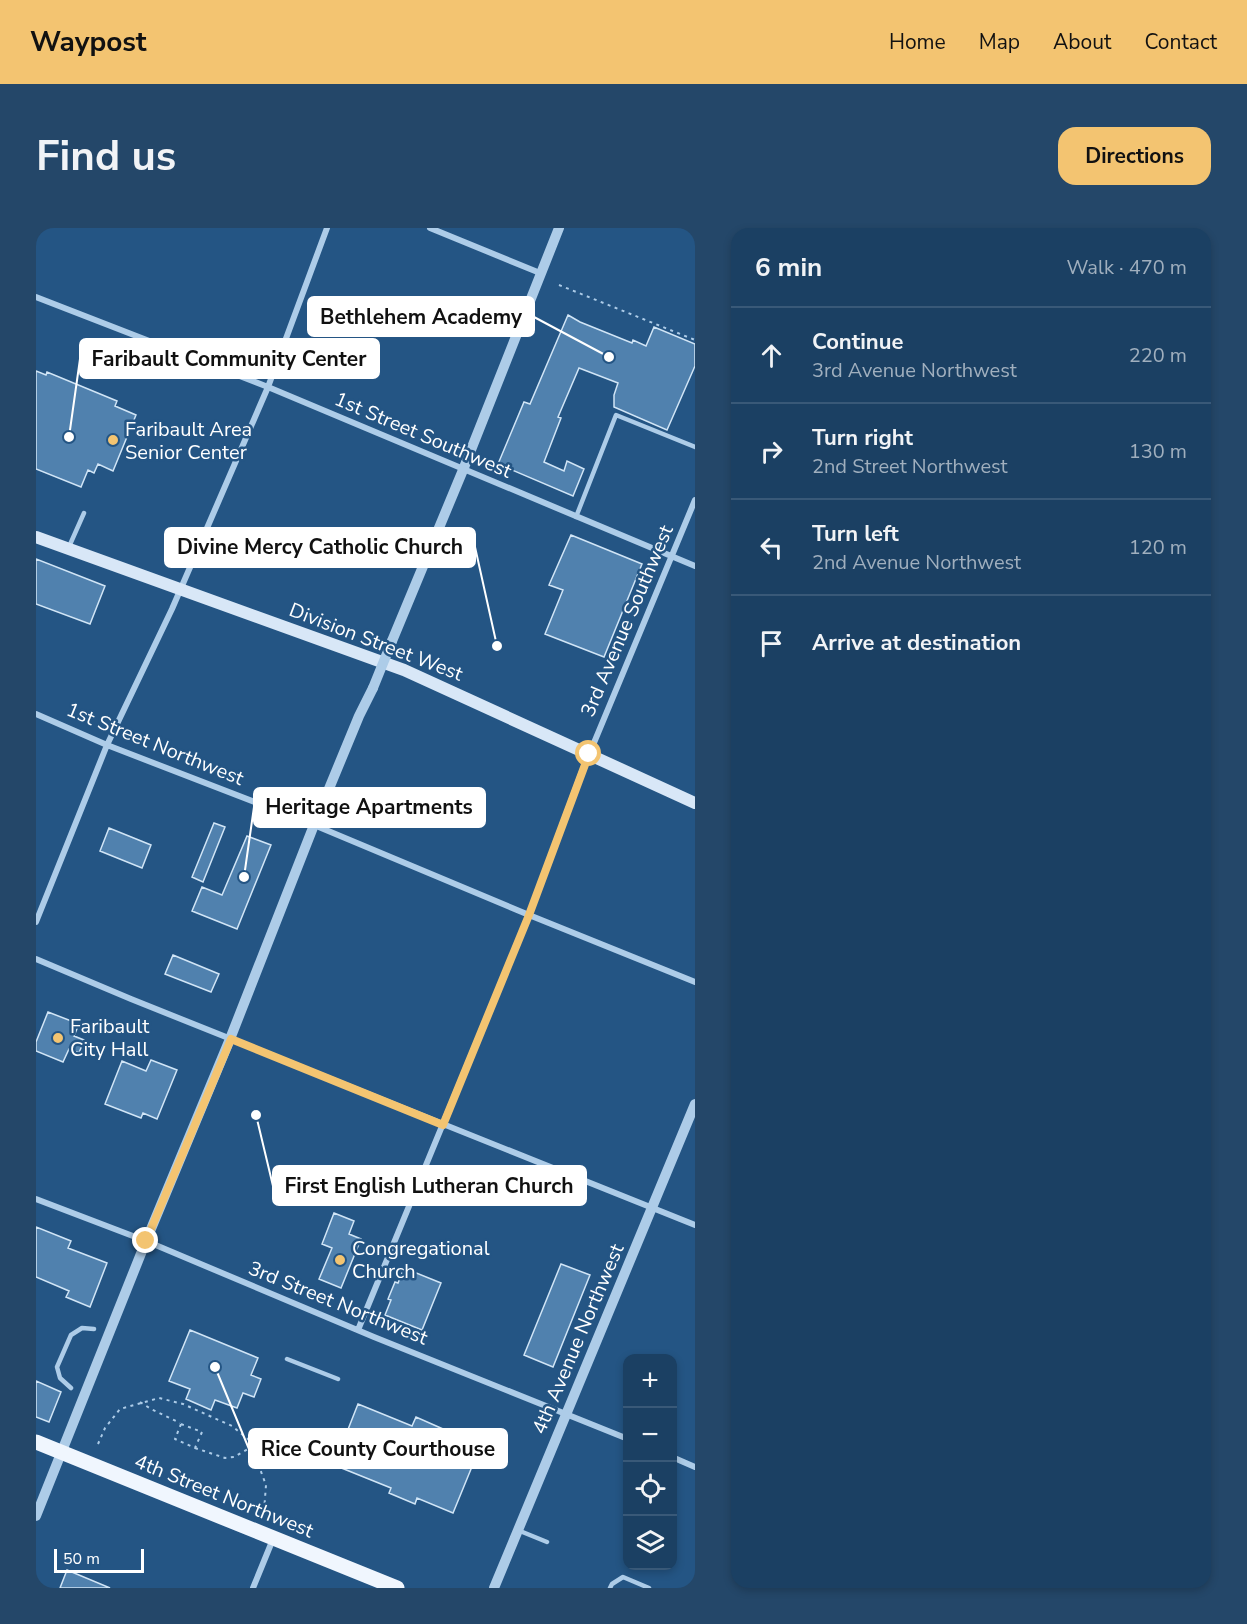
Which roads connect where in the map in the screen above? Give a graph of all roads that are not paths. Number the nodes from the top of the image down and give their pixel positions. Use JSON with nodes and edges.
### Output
{"nodes":[{"id":1,"x":327,"y":228,"type":"edge"},
{"id":2,"x":430,"y":228,"type":"edge"},
{"id":3,"x":559,"y":228,"type":"edge"},
{"id":4,"x":540,"y":273,"type":"junction"},
{"id":5,"x":36,"y":297,"type":"edge"},
{"id":6,"x":268,"y":387,"type":"junction"},
{"id":7,"x":695,"y":447,"type":"edge"},
{"id":8,"x":463,"y":470,"type":"junction"},
{"id":9,"x":695,"y":500,"type":"edge"},
{"id":10,"x":84,"y":513,"type":"dead end"},
{"id":11,"x":576,"y":517,"type":"junction"},
{"id":12,"x":36,"y":537,"type":"edge"},
{"id":13,"x":69,"y":549,"type":"junction"},
{"id":14,"x":671,"y":556,"type":"junction"},
{"id":15,"x":695,"y":566,"type":"edge"},
{"id":16,"x":180,"y":589,"type":"junction"},
{"id":17,"x":36,"y":714,"type":"edge"},
{"id":18,"x":107,"y":745,"type":"junction"},
{"id":19,"x":589,"y":754,"type":"junction"},
{"id":20,"x":695,"y":803,"type":"edge"},
{"id":21,"x":314,"y":825,"type":"junction"},
{"id":22,"x":529,"y":915,"type":"junction"},
{"id":23,"x":36,"y":922,"type":"edge"},
{"id":24,"x":36,"y":959,"type":"edge"},
{"id":25,"x":695,"y":982,"type":"edge"},
{"id":26,"x":231,"y":1039,"type":"junction"},
{"id":27,"x":695,"y":1104,"type":"edge"},
{"id":28,"x":443,"y":1125,"type":"junction"},
{"id":29,"x":36,"y":1198,"type":"edge"},
{"id":30,"x":652,"y":1207,"type":"junction"},
{"id":31,"x":695,"y":1224,"type":"edge"},
{"id":32,"x":146,"y":1241,"type":"junction"},
{"id":33,"x":94,"y":1329,"type":"dead end"},
{"id":34,"x":358,"y":1330,"type":"junction"},
{"id":35,"x":287,"y":1359,"type":"dead end"},
{"id":36,"x":338,"y":1379,"type":"dead end"},
{"id":37,"x":71,"y":1388,"type":"dead end"},
{"id":38,"x":566,"y":1414,"type":"junction"},
{"id":39,"x":623,"y":1437,"type":"edge"},
{"id":40,"x":36,"y":1442,"type":"edge"},
{"id":41,"x":62,"y":1452,"type":"junction"},
{"id":42,"x":677,"y":1459,"type":"edge"},
{"id":43,"x":695,"y":1467,"type":"edge"},
{"id":44,"x":36,"y":1516,"type":"edge"},
{"id":45,"x":518,"y":1530,"type":"junction"},
{"id":46,"x":274,"y":1539,"type":"junction"},
{"id":47,"x":548,"y":1542,"type":"dead end"},
{"id":48,"x":253,"y":1588,"type":"edge"},
{"id":49,"x":397,"y":1588,"type":"edge"},
{"id":50,"x":494,"y":1588,"type":"edge"},
{"id":51,"x":610,"y":1588,"type":"edge"},
{"id":52,"x":649,"y":1588,"type":"edge"}],
"edges":[{"from":1,"to":6,"type":"street"},
{"from":2,"to":4,"type":"street"},
{"from":3,"to":4,"type":"street"},
{"from":4,"to":8,"type":"street"},
{"from":5,"to":6,"type":"street","name":"1st Street Southwest"},
{"from":6,"to":8,"type":"street","name":"1st Street Southwest"},
{"from":6,"to":16,"type":"street"},
{"from":7,"to":11,"type":"lane"},
{"from":8,"to":11,"type":"street","name":"1st Street Southwest"},
{"from":8,"to":21,"type":"street","bridge":true},
{"from":9,"to":14,"type":"street","name":"3rd Avenue Southwest"},
{"from":10,"to":13,"type":"lane"},
{"from":11,"to":14,"type":"street","name":"1st Street Southwest"},
{"from":12,"to":13,"type":"main road","name":"Division Street West"},
{"from":13,"to":16,"type":"main road","name":"Division Street West"},
{"from":14,"to":15,"type":"street","name":"1st Street Southwest"},
{"from":14,"to":19,"type":"street","name":"3rd Avenue Southwest"},
{"from":16,"to":18,"type":"street"},
{"from":16,"to":19,"type":"main road","name":"Division Street West"},
{"from":17,"to":18,"type":"street","name":"1st Street Northwest"},
{"from":18,"to":21,"type":"street","name":"1st Street Northwest"},
{"from":18,"to":23,"type":"street"},
{"from":19,"to":20,"type":"main road","name":"Division Street West"},
{"from":19,"to":22,"type":"street","name":"3rd Avenue Southwest"},
{"from":21,"to":22,"type":"street","name":"1st Street Northwest"},
{"from":21,"to":26,"type":"street"},
{"from":22,"to":25,"type":"street","name":"1st Street Northwest"},
{"from":22,"to":28,"type":"street","name":"3rd Avenue Southwest"},
{"from":24,"to":26,"type":"street"},
{"from":26,"to":28,"type":"street"},
{"from":26,"to":32,"type":"street"},
{"from":27,"to":30,"type":"street","name":"4th Avenue Northwest"},
{"from":28,"to":30,"type":"street"},
{"from":28,"to":34,"type":"street","name":"3rd Avenue Southwest"},
{"from":29,"to":32,"type":"street","name":"3rd Street Northwest"},
{"from":30,"to":31,"type":"street"},
{"from":30,"to":38,"type":"street","name":"4th Avenue Northwest"},
{"from":32,"to":34,"type":"street","name":"3rd Street Northwest"},
{"from":32,"to":41,"type":"street"},
{"from":33,"to":37,"type":"lane"},
{"from":34,"to":38,"type":"street","name":"3rd Street Northwest"},
{"from":35,"to":36,"type":"lane"},
{"from":38,"to":39,"type":"street","name":"3rd Street Northwest"},
{"from":38,"to":45,"type":"street","name":"4th Avenue Northwest"},
{"from":40,"to":41,"type":"main road","name":"4th Street Northwest"},
{"from":41,"to":44,"type":"street"},
{"from":41,"to":46,"type":"main road","name":"4th Street Northwest"},
{"from":42,"to":43,"type":"street"},
{"from":45,"to":47,"type":"lane"},
{"from":45,"to":50,"type":"street","name":"4th Avenue Northwest"},
{"from":46,"to":48,"type":"street"},
{"from":46,"to":49,"type":"main road","name":"4th Street Northwest"},
{"from":51,"to":52,"type":"lane"}]}
